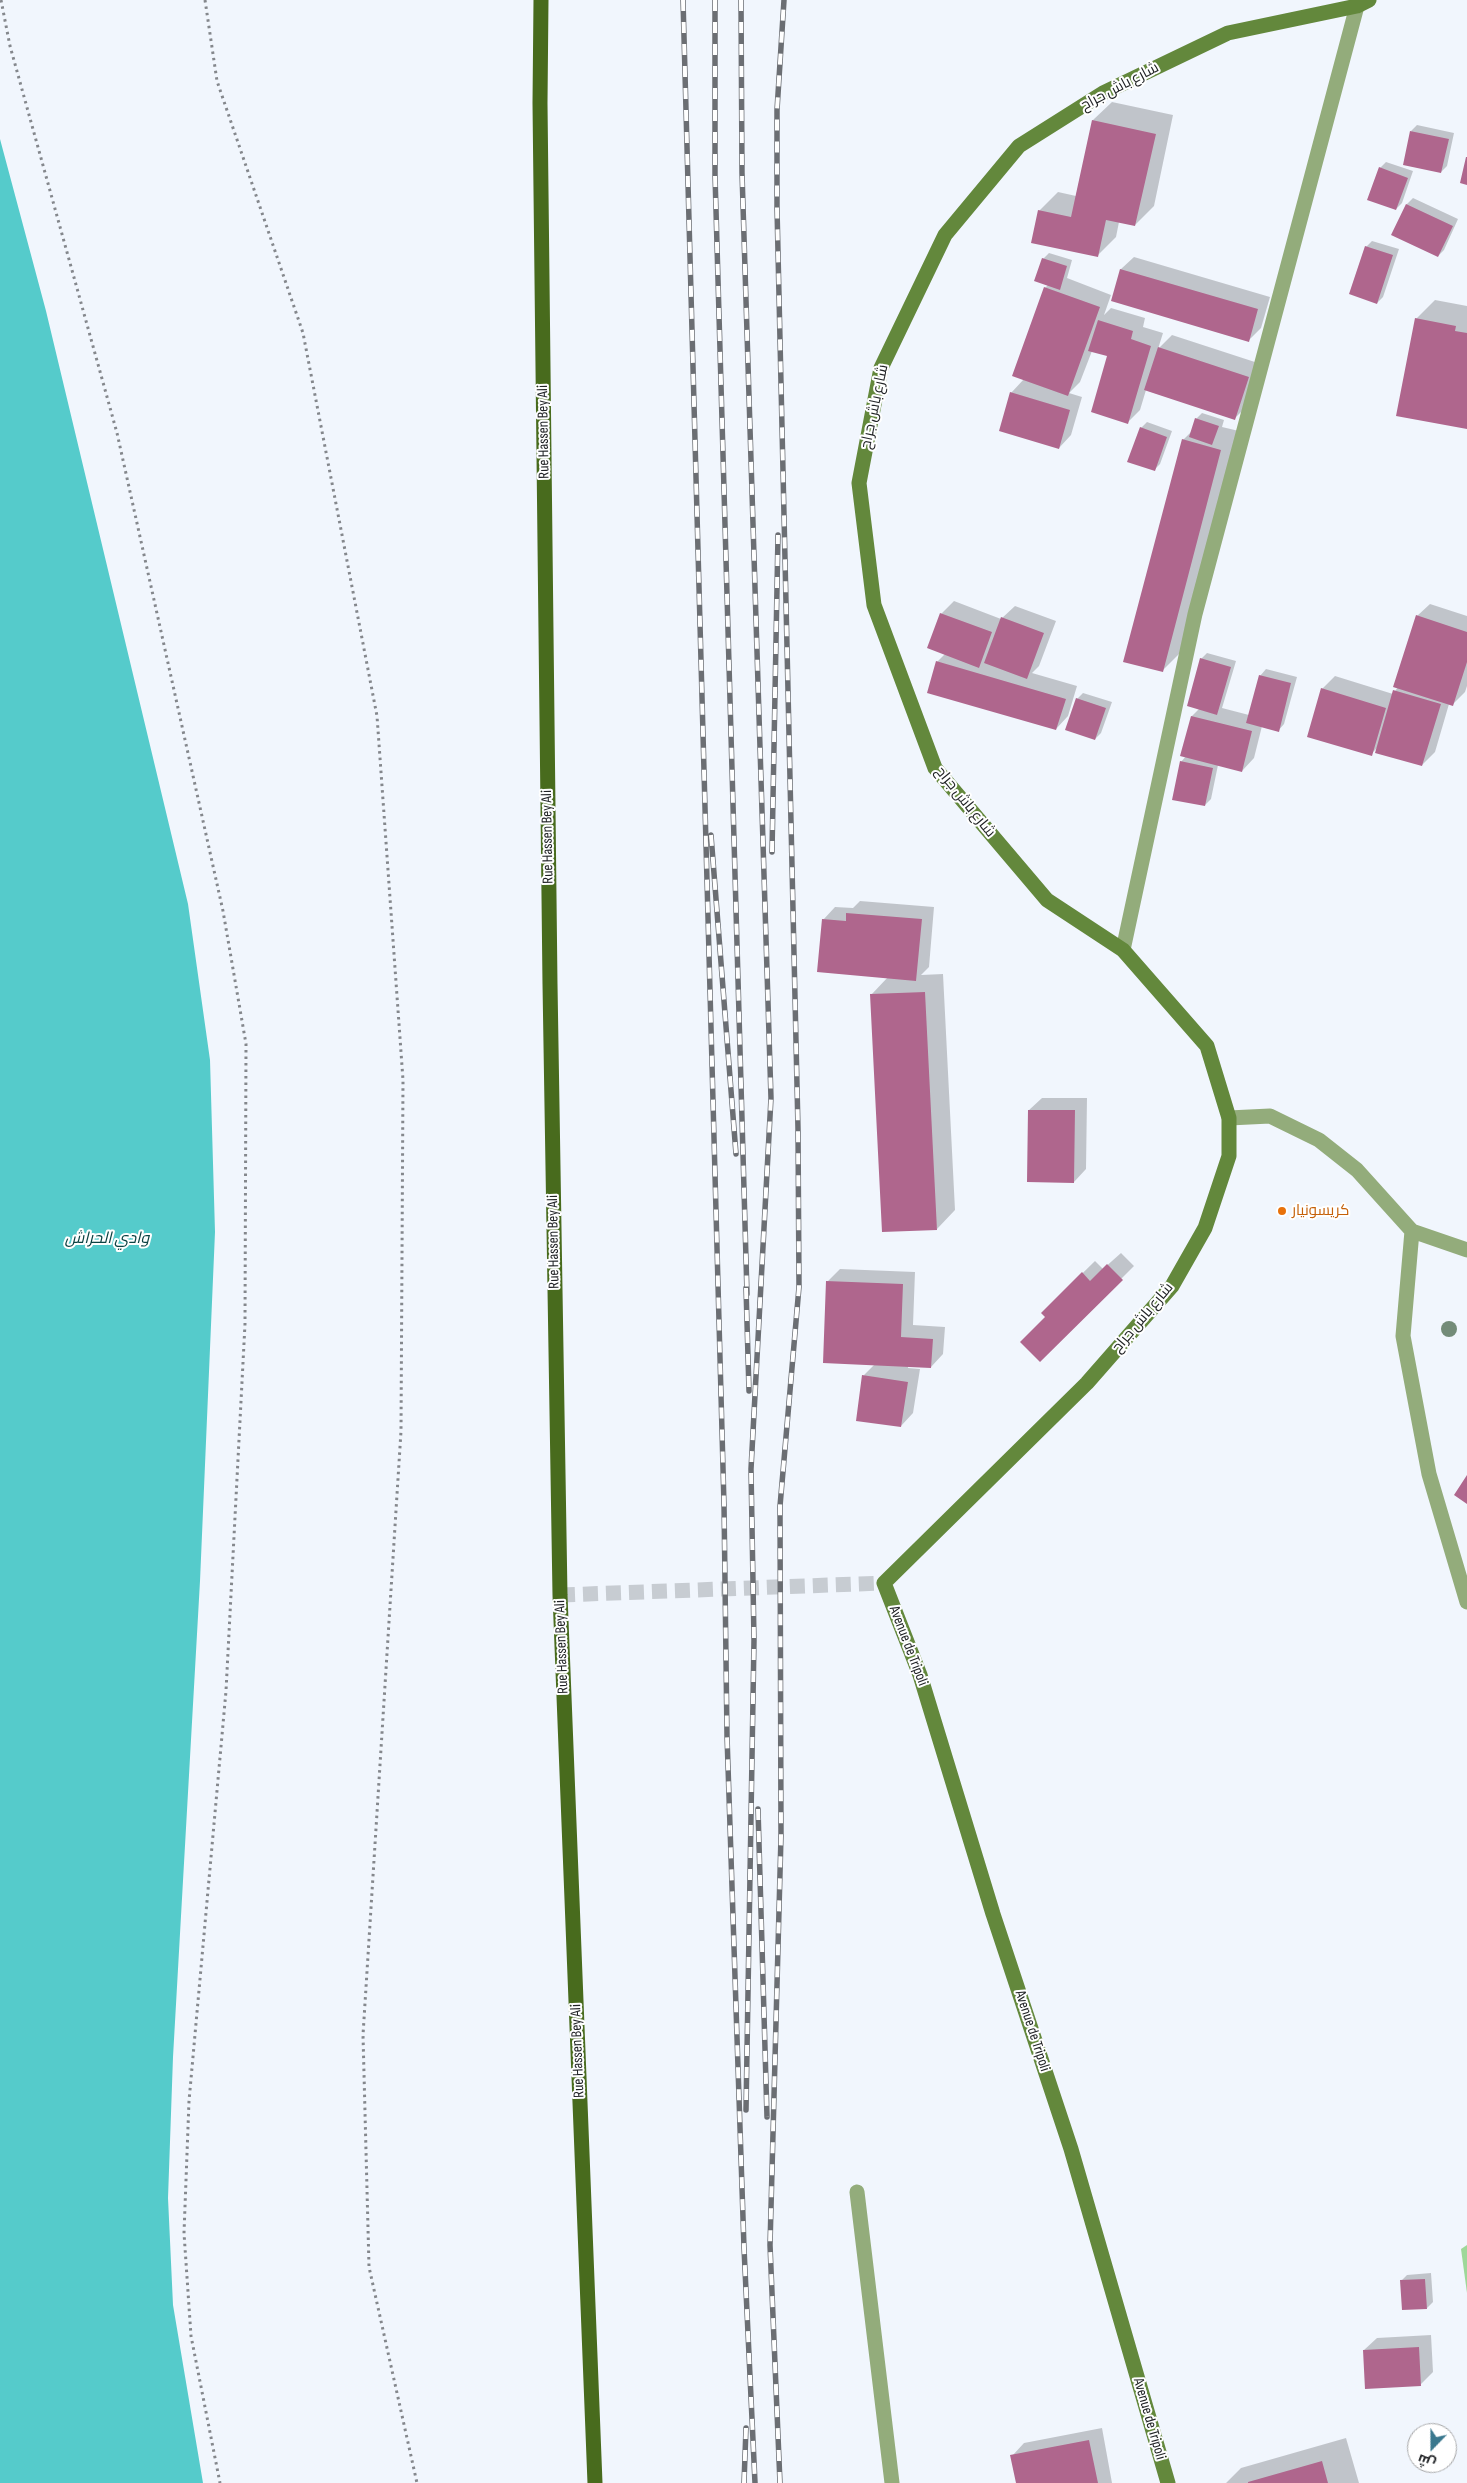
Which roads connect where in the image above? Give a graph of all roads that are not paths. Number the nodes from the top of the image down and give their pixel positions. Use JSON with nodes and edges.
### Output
{"nodes":[{"id":1,"x":542,"y":0,"type":"edge"},
{"id":2,"x":1363,"y":3,"type":"edge"},
{"id":3,"x":1123,"y":950,"type":"junction"},
{"id":4,"x":1229,"y":1118,"type":"junction"},
{"id":5,"x":1412,"y":1231,"type":"junction"},
{"id":6,"x":1467,"y":1250,"type":"edge"},
{"id":7,"x":884,"y":1583,"type":"joint"},
{"id":8,"x":1467,"y":1602,"type":"edge"},
{"id":9,"x":857,"y":2192,"type":"dead end"},
{"id":10,"x":595,"y":2483,"type":"edge"},
{"id":11,"x":892,"y":2483,"type":"edge"},
{"id":12,"x":1168,"y":2483,"type":"edge"}],
"edges":[{"from":1,"to":10,"type":"main road","name":"Rue Hassen Bey Ali"},
{"from":2,"to":3,"type":"street"},
{"from":2,"to":3,"type":"main road","name":"شارع باش جراح"},
{"from":3,"to":4,"type":"main road","name":"شارع باش جراح"},
{"from":4,"to":5,"type":"street"},
{"from":4,"to":7,"type":"main road","name":"شارع باش جراح"},
{"from":5,"to":6,"type":"street"},
{"from":5,"to":8,"type":"street"},
{"from":7,"to":12,"type":"main road","name":"Avenue de Tripoli"},
{"from":9,"to":11,"type":"street"}]}
